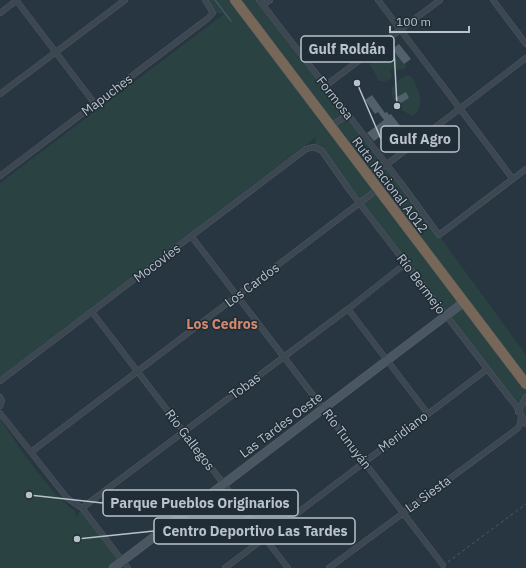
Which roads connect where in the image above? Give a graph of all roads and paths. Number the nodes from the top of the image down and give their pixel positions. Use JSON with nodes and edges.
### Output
{"nodes":[{"id":1,"x":17,"y":0,"type":"edge"},
{"id":2,"x":124,"y":0,"type":"edge"},
{"id":3,"x":205,"y":0,"type":"edge"},
{"id":4,"x":235,"y":0,"type":"edge"},
{"id":5,"x":270,"y":0,"type":"edge"},
{"id":6,"x":378,"y":0,"type":"edge"},
{"id":7,"x":440,"y":0,"type":"edge"},
{"id":8,"x":493,"y":0,"type":"edge"},
{"id":9,"x":261,"y":3,"type":"edge"},
{"id":10,"x":0,"y":13,"type":"edge"},
{"id":11,"x":401,"y":29,"type":"junction"},
{"id":12,"x":526,"y":44,"type":"edge"},
{"id":13,"x":56,"y":52,"type":"junction"},
{"id":14,"x":526,"y":58,"type":"edge"},
{"id":15,"x":325,"y":86,"type":"junction"},
{"id":16,"x":0,"y":94,"type":"edge"},
{"id":17,"x":95,"y":104,"type":"junction"},
{"id":18,"x":459,"y":109,"type":"junction"},
{"id":19,"x":348,"y":115,"type":"junction"},
{"id":20,"x":330,"y":126,"type":"junction"},
{"id":21,"x":314,"y":147,"type":"joint"},
{"id":22,"x":386,"y":165,"type":"junction"},
{"id":23,"x":526,"y":169,"type":"edge"},
{"id":24,"x":0,"y":176,"type":"edge"},
{"id":25,"x":368,"y":176,"type":"junction"},
{"id":26,"x":513,"y":179,"type":"junction"},
{"id":27,"x":378,"y":189,"type":"junction"},
{"id":28,"x":359,"y":203,"type":"junction"},
{"id":29,"x":192,"y":237,"type":"junction"},
{"id":30,"x":406,"y":263,"type":"junction"},
{"id":31,"x":238,"y":295,"type":"junction"},
{"id":32,"x":464,"y":302,"type":"junction"},
{"id":33,"x":348,"y":309,"type":"junction"},
{"id":34,"x":92,"y":312,"type":"junction"},
{"id":35,"x":446,"y":316,"type":"junction"},
{"id":36,"x":284,"y":356,"type":"junction"},
{"id":37,"x":387,"y":360,"type":"junction"},
{"id":38,"x":486,"y":370,"type":"junction"},
{"id":39,"x":138,"y":371,"type":"junction"},
{"id":40,"x":0,"y":381,"type":"edge"},
{"id":41,"x":526,"y":384,"type":"edge"},
{"id":42,"x":0,"y":397,"type":"edge"},
{"id":43,"x":526,"y":398,"type":"edge"},
{"id":44,"x":0,"y":406,"type":"edge"},
{"id":45,"x":324,"y":408,"type":"junction"},
{"id":46,"x":0,"y":413,"type":"edge"},
{"id":47,"x":428,"y":414,"type":"junction"},
{"id":48,"x":519,"y":414,"type":"junction"},
{"id":49,"x":526,"y":424,"type":"edge"},
{"id":50,"x":184,"y":431,"type":"junction"},
{"id":51,"x":31,"y":452,"type":"junction"},
{"id":52,"x":365,"y":462,"type":"junction"},
{"id":53,"x":223,"y":483,"type":"junction"},
{"id":54,"x":526,"y":504,"type":"edge"},
{"id":55,"x":82,"y":508,"type":"junction"},
{"id":56,"x":403,"y":512,"type":"junction"},
{"id":57,"x":265,"y":538,"type":"junction"},
{"id":58,"x":122,"y":560,"type":"junction"},
{"id":59,"x":443,"y":565,"type":"joint"},
{"id":60,"x":113,"y":568,"type":"edge"},
{"id":61,"x":128,"y":568,"type":"edge"},
{"id":62,"x":225,"y":568,"type":"edge"},
{"id":63,"x":288,"y":568,"type":"edge"},
{"id":64,"x":329,"y":568,"type":"edge"}],
"edges":[{"from":1,"to":10,"type":"street"},
{"from":1,"to":13,"type":"street"},
{"from":2,"to":13,"type":"street"},
{"from":3,"to":17,"type":"street","name":"Mapuches"},
{"from":4,"to":20,"type":"highway","name":"Ruta Nacional A012"},
{"from":5,"to":9,"type":"street"},
{"from":6,"to":11,"type":"street"},
{"from":7,"to":11,"type":"street"},
{"from":8,"to":12,"type":"street"},
{"from":9,"to":15,"type":"street","name":"Formosa"},
{"from":11,"to":15,"type":"street"},
{"from":11,"to":18,"type":"street"},
{"from":13,"to":16,"type":"street"},
{"from":13,"to":17,"type":"street"},
{"from":14,"to":18,"type":"street"},
{"from":15,"to":19,"type":"street","name":"Formosa"},
{"from":17,"to":24,"type":"street","name":"Mapuches"},
{"from":18,"to":22,"type":"street"},
{"from":18,"to":26,"type":"street"},
{"from":19,"to":20,"type":"street"},
{"from":19,"to":22,"type":"street","name":"Formosa"},
{"from":20,"to":25,"type":"highway","name":"Ruta Nacional A012"},
{"from":21,"to":28,"type":"street","name":"Río Bermejo"},
{"from":21,"to":29,"type":"street","name":"Mocovíes"},
{"from":22,"to":25,"type":"street"},
{"from":22,"to":26,"type":"street","name":"Formosa"},
{"from":23,"to":26,"type":"street"},
{"from":25,"to":27,"type":"highway","name":"Ruta Nacional A012"},
{"from":27,"to":28,"type":"street","name":"Los Cardos"},
{"from":27,"to":32,"type":"highway","name":"Ruta Nacional A012"},
{"from":28,"to":30,"type":"street","name":"Río Bermejo"},
{"from":28,"to":31,"type":"street","name":"Los Cardos"},
{"from":29,"to":31,"type":"street","name":"Río Tunuyán"},
{"from":29,"to":34,"type":"street","name":"Mocovíes"},
{"from":30,"to":33,"type":"street","name":"Tobas"},
{"from":30,"to":35,"type":"street","name":"Río Bermejo"},
{"from":31,"to":36,"type":"street","name":"Río Tunuyán"},
{"from":31,"to":39,"type":"street","name":"Los Cardos"},
{"from":32,"to":35,"type":"street","name":"Las Tardes Oeste"},
{"from":32,"to":41,"type":"highway","name":"Ruta Nacional A012"},
{"from":33,"to":36,"type":"street","name":"Tobas"},
{"from":33,"to":37,"type":"street"},
{"from":34,"to":39,"type":"street","name":"Rio Gallegos"},
{"from":34,"to":40,"type":"street","name":"Mocovíes"},
{"from":35,"to":37,"type":"street","name":"Las Tardes Oeste"},
{"from":35,"to":38,"type":"street","name":"Río Bermejo"},
{"from":36,"to":45,"type":"street","name":"Río Tunuyán"},
{"from":36,"to":50,"type":"street","name":"Tobas"},
{"from":37,"to":45,"type":"street","name":"Las Tardes Oeste"},
{"from":37,"to":47,"type":"street"},
{"from":38,"to":47,"type":"street","name":"Meridiano"},
{"from":38,"to":48,"type":"street","name":"Río Bermejo"},
{"from":39,"to":50,"type":"street","name":"Rio Gallegos"},
{"from":39,"to":51,"type":"street","name":"Los Cardos"},
{"from":42,"to":44,"type":"street"},
{"from":43,"to":48,"type":"street","name":"La Siesta"},
{"from":45,"to":52,"type":"street","name":"Río Tunuyán"},
{"from":45,"to":53,"type":"street","name":"Las Tardes Oeste"},
{"from":46,"to":51,"type":"street"},
{"from":47,"to":52,"type":"street","name":"Meridiano"},
{"from":48,"to":49,"type":"street","name":"Río Bermejo"},
{"from":48,"to":56,"type":"street","name":"La Siesta"},
{"from":50,"to":53,"type":"street","name":"Rio Gallegos"},
{"from":50,"to":55,"type":"street","name":"Tobas"},
{"from":51,"to":55,"type":"street"},
{"from":52,"to":56,"type":"street","name":"Río Tunuyán"},
{"from":52,"to":57,"type":"street","name":"Meridiano"},
{"from":53,"to":57,"type":"street","name":"Rio Gallegos"},
{"from":53,"to":58,"type":"street","name":"Las Tardes Oeste"},
{"from":54,"to":59,"type":"path"},
{"from":55,"to":58,"type":"street"},
{"from":56,"to":59,"type":"street","name":"Río Tunuyán"},
{"from":56,"to":64,"type":"street","name":"La Siesta"},
{"from":57,"to":62,"type":"street","name":"Meridiano"},
{"from":57,"to":63,"type":"street","name":"Rio Gallegos"},
{"from":58,"to":60,"type":"street","name":"Las Tardes Oeste"},
{"from":58,"to":61,"type":"street"}]}
